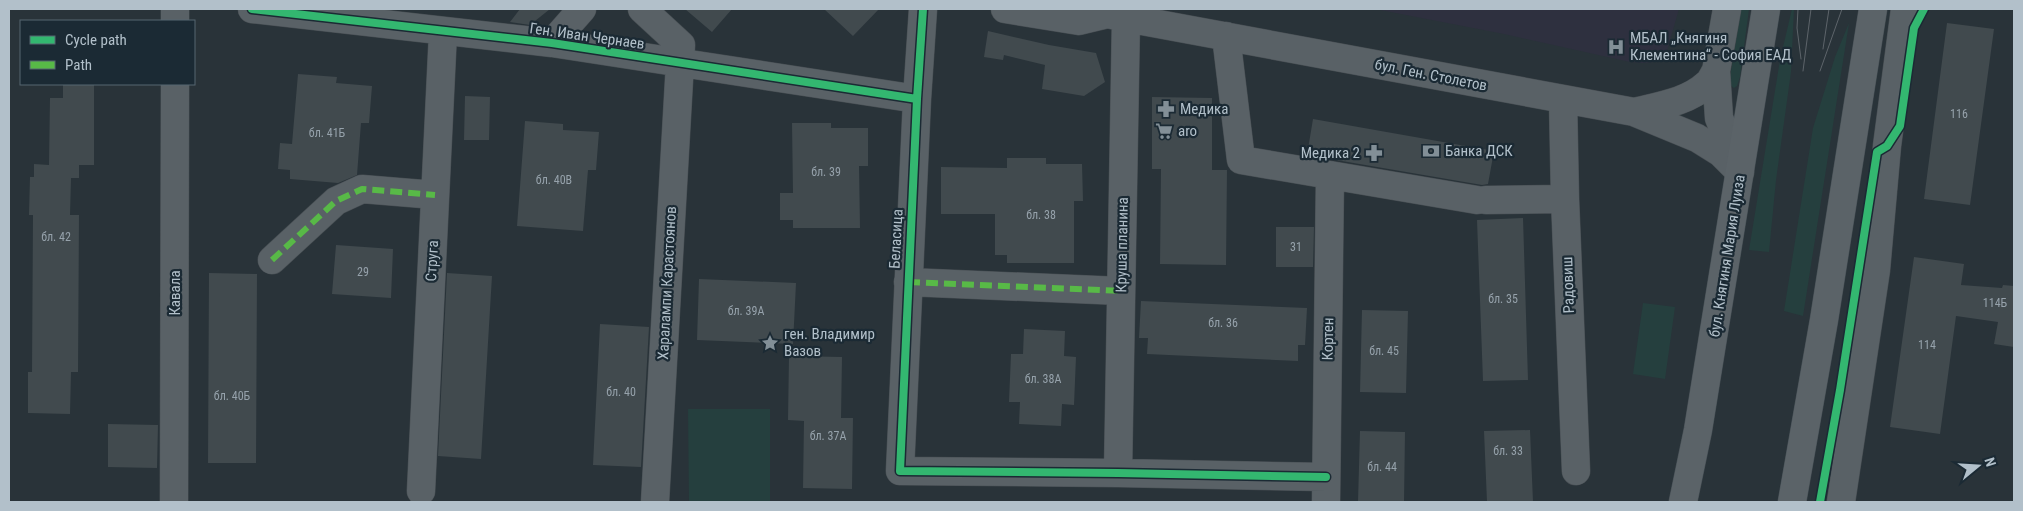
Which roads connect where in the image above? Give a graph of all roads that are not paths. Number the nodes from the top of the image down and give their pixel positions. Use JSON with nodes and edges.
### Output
{"nodes":[{"id":1,"x":252,"y":9,"type":"edge"},
{"id":2,"x":582,"y":9,"type":"edge"},
{"id":3,"x":642,"y":9,"type":"edge"},
{"id":4,"x":924,"y":9,"type":"edge"},
{"id":5,"x":1005,"y":9,"type":"edge"},
{"id":6,"x":1727,"y":9,"type":"edge"},
{"id":7,"x":1766,"y":9,"type":"edge"},
{"id":8,"x":1873,"y":9,"type":"edge"},
{"id":9,"x":1905,"y":9,"type":"edge"},
{"id":10,"x":295,"y":12,"type":"edge"},
{"id":11,"x":1111,"y":14,"type":"edge"},
{"id":12,"x":443,"y":32,"type":"junction"},
{"id":13,"x":1226,"y":36,"type":"junction"},
{"id":14,"x":552,"y":43,"type":"junction"},
{"id":15,"x":680,"y":64,"type":"junction"},
{"id":16,"x":1716,"y":71,"type":"junction"},
{"id":17,"x":175,"y":85,"type":"edge"},
{"id":18,"x":917,"y":99,"type":"junction"},
{"id":19,"x":1563,"y":99,"type":"junction"},
{"id":20,"x":1634,"y":112,"type":"junction"},
{"id":21,"x":1740,"y":172,"type":"junction"},
{"id":22,"x":1330,"y":175,"type":"junction"},
{"id":23,"x":435,"y":195,"type":"junction"},
{"id":24,"x":1565,"y":199,"type":"junction"},
{"id":25,"x":272,"y":260,"type":"dead end"},
{"id":26,"x":908,"y":282,"type":"junction"},
{"id":27,"x":1121,"y":291,"type":"junction"},
{"id":28,"x":1576,"y":471,"type":"dead end"},
{"id":29,"x":1118,"y":473,"type":"junction"},
{"id":30,"x":1326,"y":490,"type":"edge"},
{"id":31,"x":421,"y":491,"type":"dead end"},
{"id":32,"x":174,"y":502,"type":"edge"},
{"id":33,"x":655,"y":502,"type":"edge"},
{"id":34,"x":1683,"y":502,"type":"edge"},
{"id":35,"x":1792,"y":502,"type":"edge"},
{"id":36,"x":1840,"y":502,"type":"edge"}],
"edges":[{"from":1,"to":10,"type":"street","name":"Ген. Иван Чернаев"},
{"from":2,"to":14,"type":"street"},
{"from":3,"to":15,"type":"street","name":"Харалампи Карастоянов"},
{"from":4,"to":18,"type":"street","name":"Беласица"},
{"from":5,"to":11,"type":"street","name":"бул. Ген. Столетов"},
{"from":6,"to":16,"type":"street"},
{"from":7,"to":21,"type":"main road","name":"бул. Княгиня Мария Луиза"},
{"from":8,"to":35,"type":"main road"},
{"from":9,"to":36,"type":"street"},
{"from":10,"to":12,"type":"street","name":"Ген. Иван Чернаев"},
{"from":11,"to":13,"type":"street","name":"бул. Ген. Столетов"},
{"from":11,"to":27,"type":"street","name":"Круша планина"},
{"from":12,"to":14,"type":"street","name":"Ген. Иван Чернаев"},
{"from":12,"to":23,"type":"street","name":"Струга"},
{"from":13,"to":19,"type":"street","name":"бул. Ген. Столетов"},
{"from":13,"to":22,"type":"street"},
{"from":14,"to":15,"type":"street","name":"Ген. Иван Чернаев"},
{"from":15,"to":18,"type":"street","name":"Ген. Иван Чернаев"},
{"from":15,"to":33,"type":"street","name":"Харалампи Карастоянов"},
{"from":16,"to":20,"type":"street"},
{"from":16,"to":21,"type":"street"},
{"from":17,"to":32,"type":"street","name":"Кавала"},
{"from":18,"to":26,"type":"street","name":"Беласица"},
{"from":19,"to":20,"type":"street","name":"бул. Ген. Столетов"},
{"from":19,"to":24,"type":"street","name":"Радовиш"},
{"from":20,"to":21,"type":"street","name":"бул. Ген. Столетов"},
{"from":21,"to":34,"type":"main road","name":"бул. Княгиня Мария Луиза"},
{"from":22,"to":24,"type":"street"},
{"from":22,"to":30,"type":"street","name":"Кортен"},
{"from":23,"to":25,"type":"street"},
{"from":23,"to":31,"type":"street","name":"Струга"},
{"from":24,"to":28,"type":"street","name":"Радовиш"},
{"from":26,"to":27,"type":"street"},
{"from":26,"to":29,"type":"street","name":"Беласица"},
{"from":27,"to":29,"type":"street","name":"Круша планина"},
{"from":29,"to":30,"type":"street"}]}
